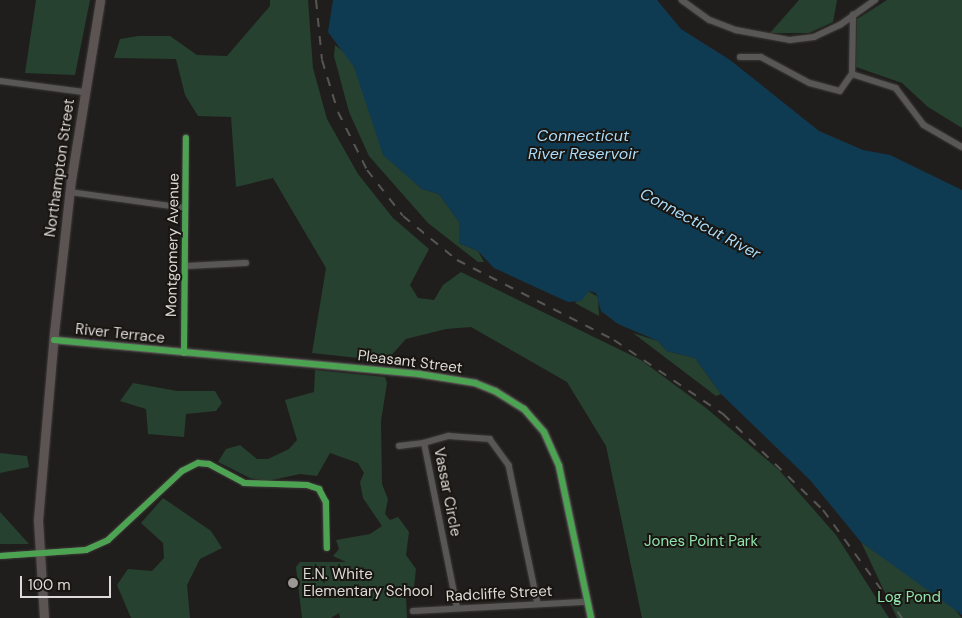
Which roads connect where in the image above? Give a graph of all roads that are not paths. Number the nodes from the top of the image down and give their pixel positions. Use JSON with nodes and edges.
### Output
{"nodes":[{"id":1,"x":100,"y":0,"type":"edge"},
{"id":2,"x":682,"y":0,"type":"edge"},
{"id":3,"x":875,"y":0,"type":"edge"},
{"id":4,"x":854,"y":15,"type":"junction"},
{"id":5,"x":740,"y":57,"type":"dead end"},
{"id":6,"x":852,"y":74,"type":"junction"},
{"id":7,"x":0,"y":81,"type":"edge"},
{"id":8,"x":84,"y":92,"type":"junction"},
{"id":9,"x":186,"y":138,"type":"dead end"},
{"id":10,"x":962,"y":147,"type":"edge"},
{"id":11,"x":70,"y":192,"type":"junction"},
{"id":12,"x":186,"y":208,"type":"junction"},
{"id":13,"x":246,"y":263,"type":"dead end"},
{"id":14,"x":185,"y":266,"type":"junction"},
{"id":15,"x":54,"y":340,"type":"junction"},
{"id":16,"x":184,"y":353,"type":"junction"},
{"id":17,"x":424,"y":442,"type":"junction"},
{"id":18,"x":399,"y":446,"type":"dead end"},
{"id":19,"x":327,"y":548,"type":"dead end"},
{"id":20,"x":40,"y":554,"type":"junction"},
{"id":21,"x":0,"y":556,"type":"edge"},
{"id":22,"x":587,"y":602,"type":"junction"},
{"id":23,"x":538,"y":604,"type":"junction"},
{"id":24,"x":457,"y":608,"type":"junction"},
{"id":25,"x":412,"y":611,"type":"dead end"},
{"id":26,"x":44,"y":618,"type":"edge"},
{"id":27,"x":591,"y":618,"type":"edge"}],
"edges":[{"from":1,"to":8,"type":"main road","name":"Northampton Street"},
{"from":2,"to":4,"type":"street"},
{"from":3,"to":4,"type":"street"},
{"from":4,"to":6,"type":"street"},
{"from":5,"to":6,"type":"street"},
{"from":6,"to":10,"type":"street"},
{"from":7,"to":8,"type":"street"},
{"from":8,"to":11,"type":"main road","name":"Northampton Street"},
{"from":9,"to":12,"type":"street","name":"Montgomery Avenue"},
{"from":11,"to":12,"type":"street"},
{"from":11,"to":15,"type":"main road","name":"Northampton Street"},
{"from":12,"to":14,"type":"street","name":"Montgomery Avenue"},
{"from":13,"to":14,"type":"street"},
{"from":14,"to":16,"type":"street","name":"Montgomery Avenue"},
{"from":15,"to":16,"type":"street","name":"River Terrace"},
{"from":15,"to":20,"type":"main road","name":"Northampton Street"},
{"from":16,"to":22,"type":"street","name":"Pleasant Street"},
{"from":17,"to":18,"type":"street"},
{"from":17,"to":23,"type":"street","name":"Vassar Circle"},
{"from":17,"to":24,"type":"street","name":"Vassar Circle"},
{"from":19,"to":20,"type":"street"},
{"from":20,"to":21,"type":"street"},
{"from":20,"to":26,"type":"main road","name":"Northampton Street"},
{"from":22,"to":23,"type":"street","name":"Radcliffe Street"},
{"from":22,"to":27,"type":"street","name":"Pleasant Street"},
{"from":23,"to":24,"type":"street","name":"Radcliffe Street"},
{"from":24,"to":25,"type":"street","name":"Radcliffe Street"}]}
